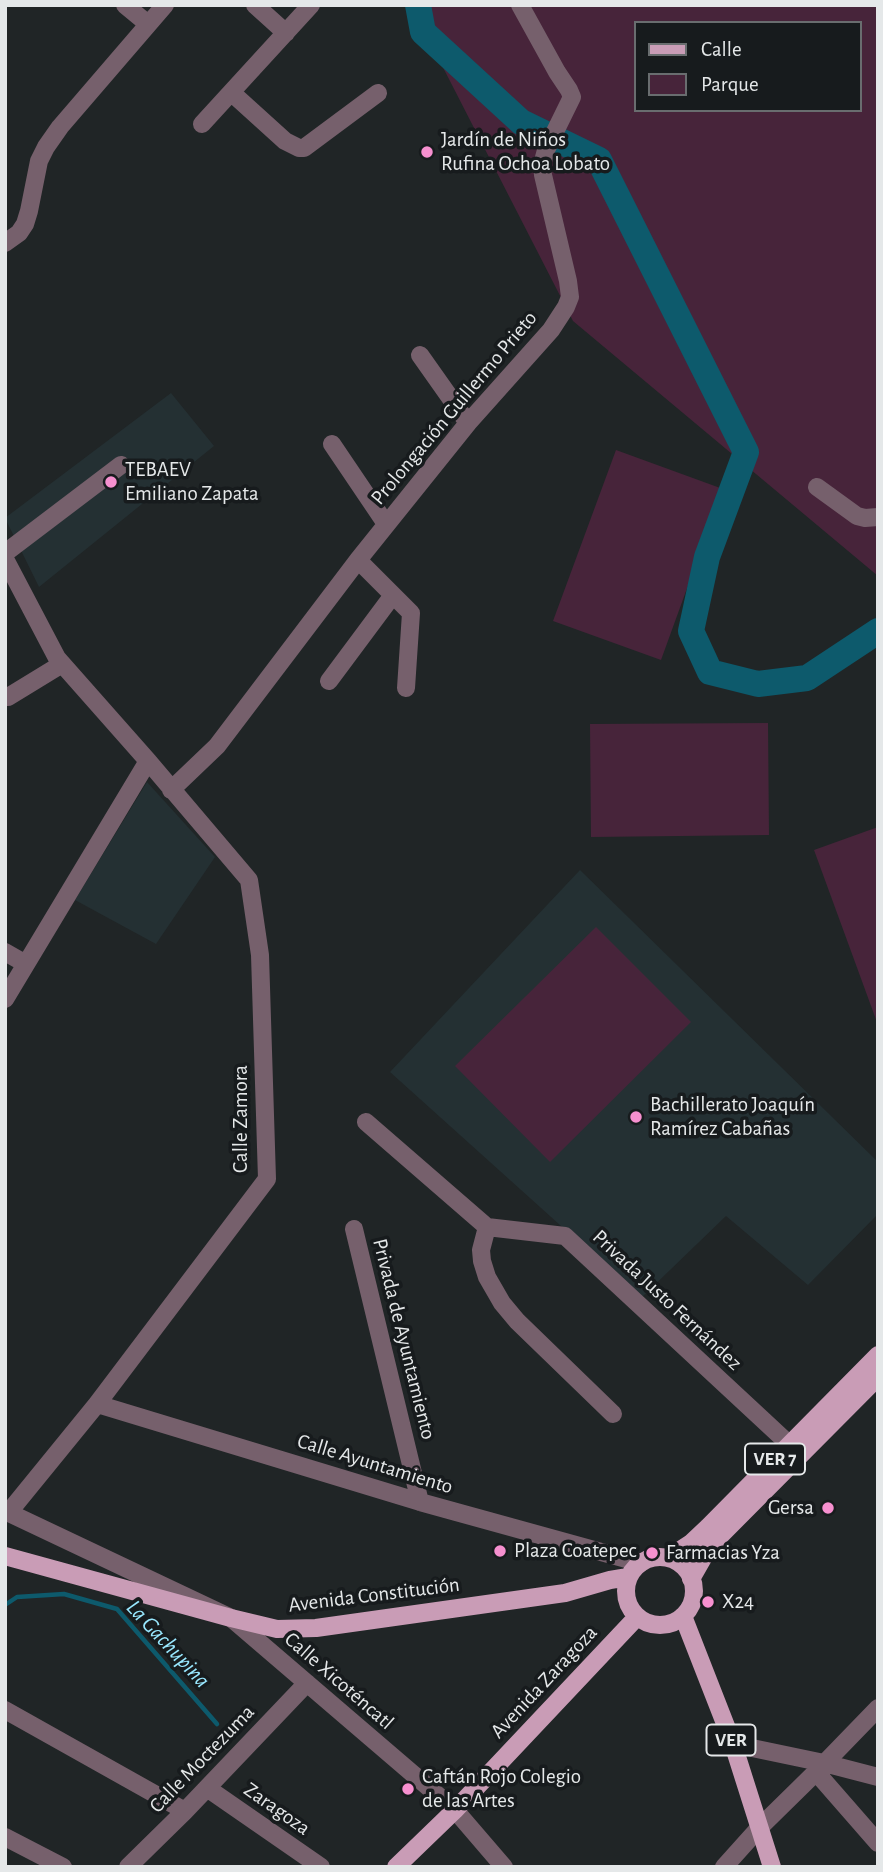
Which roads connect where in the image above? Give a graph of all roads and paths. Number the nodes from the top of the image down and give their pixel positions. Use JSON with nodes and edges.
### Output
{"nodes":[{"id":1,"x":125,"y":5,"type":"edge"},
{"id":2,"x":165,"y":5,"type":"edge"},
{"id":3,"x":255,"y":5,"type":"edge"},
{"id":4,"x":310,"y":5,"type":"edge"},
{"id":5,"x":520,"y":5,"type":"edge"},
{"id":6,"x":148,"y":24,"type":"junction"},
{"id":7,"x":286,"y":33,"type":"junction"},
{"id":8,"x":232,"y":93,"type":"junction"},
{"id":9,"x":378,"y":93,"type":"dead end"},
{"id":10,"x":202,"y":124,"type":"dead end"},
{"id":11,"x":5,"y":243,"type":"edge"},
{"id":12,"x":419,"y":355,"type":"dead end"},
{"id":13,"x":468,"y":423,"type":"junction"},
{"id":14,"x":332,"y":443,"type":"dead end"},
{"id":15,"x":121,"y":465,"type":"dead end"},
{"id":16,"x":817,"y":487,"type":"dead end"},
{"id":17,"x":878,"y":517,"type":"edge"},
{"id":18,"x":386,"y":524,"type":"junction"},
{"id":19,"x":5,"y":553,"type":"edge"},
{"id":20,"x":5,"y":559,"type":"edge"},
{"id":21,"x":358,"y":560,"type":"junction"},
{"id":22,"x":393,"y":595,"type":"junction"},
{"id":23,"x":62,"y":664,"type":"junction"},
{"id":24,"x":329,"y":681,"type":"dead end"},
{"id":25,"x":406,"y":688,"type":"dead end"},
{"id":26,"x":8,"y":698,"type":"dead end"},
{"id":27,"x":148,"y":761,"type":"junction"},
{"id":28,"x":171,"y":790,"type":"junction"},
{"id":29,"x":5,"y":952,"type":"edge"},
{"id":30,"x":26,"y":964,"type":"junction"},
{"id":31,"x":5,"y":999,"type":"edge"},
{"id":32,"x":366,"y":1122,"type":"dead end"},
{"id":33,"x":487,"y":1227,"type":"junction"},
{"id":34,"x":354,"y":1229,"type":"dead end"},
{"id":35,"x":878,"y":1354,"type":"edge"},
{"id":36,"x":878,"y":1377,"type":"edge"},
{"id":37,"x":97,"y":1404,"type":"junction"},
{"id":38,"x":613,"y":1414,"type":"dead end"},
{"id":39,"x":790,"y":1445,"type":"junction"},
{"id":40,"x":420,"y":1502,"type":"junction"},
{"id":41,"x":7,"y":1512,"type":"edge"},
{"id":42,"x":5,"y":1556,"type":"edge"},
{"id":43,"x":668,"y":1558,"type":"junction"},
{"id":44,"x":640,"y":1563,"type":"junction"},
{"id":45,"x":628,"y":1577,"type":"junction"},
{"id":46,"x":691,"y":1579,"type":"junction"},
{"id":47,"x":683,"y":1616,"type":"junction"},
{"id":48,"x":637,"y":1617,"type":"junction"},
{"id":49,"x":231,"y":1618,"type":"junction"},
{"id":50,"x":307,"y":1683,"type":"junction"},
{"id":51,"x":878,"y":1708,"type":"edge"},
{"id":52,"x":5,"y":1710,"type":"edge"},
{"id":53,"x":733,"y":1744,"type":"junction"},
{"id":54,"x":820,"y":1768,"type":"junction"},
{"id":55,"x":878,"y":1777,"type":"edge"},
{"id":56,"x":207,"y":1788,"type":"junction"},
{"id":57,"x":455,"y":1810,"type":"junction"},
{"id":58,"x":185,"y":1811,"type":"junction"},
{"id":59,"x":759,"y":1828,"type":"junction"},
{"id":60,"x":5,"y":1836,"type":"edge"},
{"id":61,"x":878,"y":1843,"type":"edge"},
{"id":62,"x":63,"y":1867,"type":"edge"},
{"id":63,"x":128,"y":1867,"type":"edge"},
{"id":64,"x":321,"y":1867,"type":"edge"},
{"id":65,"x":396,"y":1867,"type":"edge"},
{"id":66,"x":504,"y":1867,"type":"edge"},
{"id":67,"x":724,"y":1867,"type":"edge"},
{"id":68,"x":772,"y":1867,"type":"edge"}],
"edges":[{"from":1,"to":6,"type":"street"},
{"from":2,"to":6,"type":"street"},
{"from":3,"to":7,"type":"street"},
{"from":4,"to":7,"type":"street"},
{"from":5,"to":13,"type":"street","name":"Prolongación Guillermo Prieto"},
{"from":6,"to":11,"type":"street"},
{"from":7,"to":8,"type":"street"},
{"from":8,"to":9,"type":"street"},
{"from":8,"to":10,"type":"street"},
{"from":12,"to":13,"type":"street"},
{"from":13,"to":18,"type":"street","name":"Prolongación Guillermo Prieto"},
{"from":14,"to":18,"type":"street"},
{"from":15,"to":19,"type":"street"},
{"from":16,"to":17,"type":"street"},
{"from":18,"to":21,"type":"street","name":"Prolongación Guillermo Prieto"},
{"from":20,"to":23,"type":"street","name":"Calle Zamora"},
{"from":21,"to":22,"type":"street"},
{"from":21,"to":28,"type":"street","name":"Prolongación Guillermo Prieto"},
{"from":22,"to":24,"type":"street"},
{"from":22,"to":25,"type":"street"},
{"from":23,"to":26,"type":"street"},
{"from":23,"to":27,"type":"street","name":"Calle Zamora"},
{"from":27,"to":28,"type":"street","name":"Calle Zamora"},
{"from":27,"to":30,"type":"street"},
{"from":28,"to":37,"type":"street","name":"Calle Zamora"},
{"from":29,"to":30,"type":"street"},
{"from":30,"to":31,"type":"street"},
{"from":32,"to":33,"type":"street"},
{"from":33,"to":38,"type":"street"},
{"from":33,"to":39,"type":"street","name":"Privada Justo Fernández"},
{"from":34,"to":40,"type":"street","name":"Privada de Ayuntamiento"},
{"from":35,"to":39,"type":"main road","number":"VER 7"},
{"from":36,"to":46,"type":"main road","number":"VER 7"},
{"from":37,"to":40,"type":"street","name":"Calle Ayuntamiento"},
{"from":37,"to":41,"type":"street","name":"Calle Zamora"},
{"from":39,"to":43,"type":"main road","number":"VER 7"},
{"from":40,"to":44,"type":"street","name":"Calle Ayuntamiento"},
{"from":41,"to":49,"type":"street","name":"Calle Xicoténcatl"},
{"from":42,"to":49,"type":"main road","name":"Avenida Constitución"},
{"from":43,"to":44,"type":"main road"},
{"from":43,"to":46,"type":"main road"},
{"from":44,"to":45,"type":"main road"},
{"from":45,"to":48,"type":"main road"},
{"from":45,"to":49,"type":"main road","name":"Avenida Constitución"},
{"from":46,"to":47,"type":"main road"},
{"from":47,"to":48,"type":"main road"},
{"from":47,"to":53,"type":"main road","number":"VER"},
{"from":48,"to":57,"type":"main road","name":"Avenida Zaragoza"},
{"from":49,"to":50,"type":"street","name":"Calle Xicoténcatl"},
{"from":50,"to":56,"type":"street","name":"Calle Moctezuma"},
{"from":50,"to":57,"type":"street","name":"Calle Xicoténcatl"},
{"from":51,"to":54,"type":"street"},
{"from":52,"to":58,"type":"street"},
{"from":53,"to":54,"type":"street"},
{"from":53,"to":59,"type":"main road","number":"VER"},
{"from":54,"to":55,"type":"street"},
{"from":54,"to":59,"type":"street"},
{"from":54,"to":61,"type":"street"},
{"from":56,"to":58,"type":"street","name":"Calle Moctezuma"},
{"from":56,"to":64,"type":"street","name":"Zaragoza"},
{"from":57,"to":65,"type":"main road","name":"Avenida Zaragoza"},
{"from":57,"to":66,"type":"street","name":"Calle Xicoténcatl"},
{"from":58,"to":63,"type":"street","name":"Calle Moctezuma"},
{"from":59,"to":67,"type":"street"},
{"from":59,"to":68,"type":"main road","number":"VER"},
{"from":60,"to":62,"type":"street"}]}
